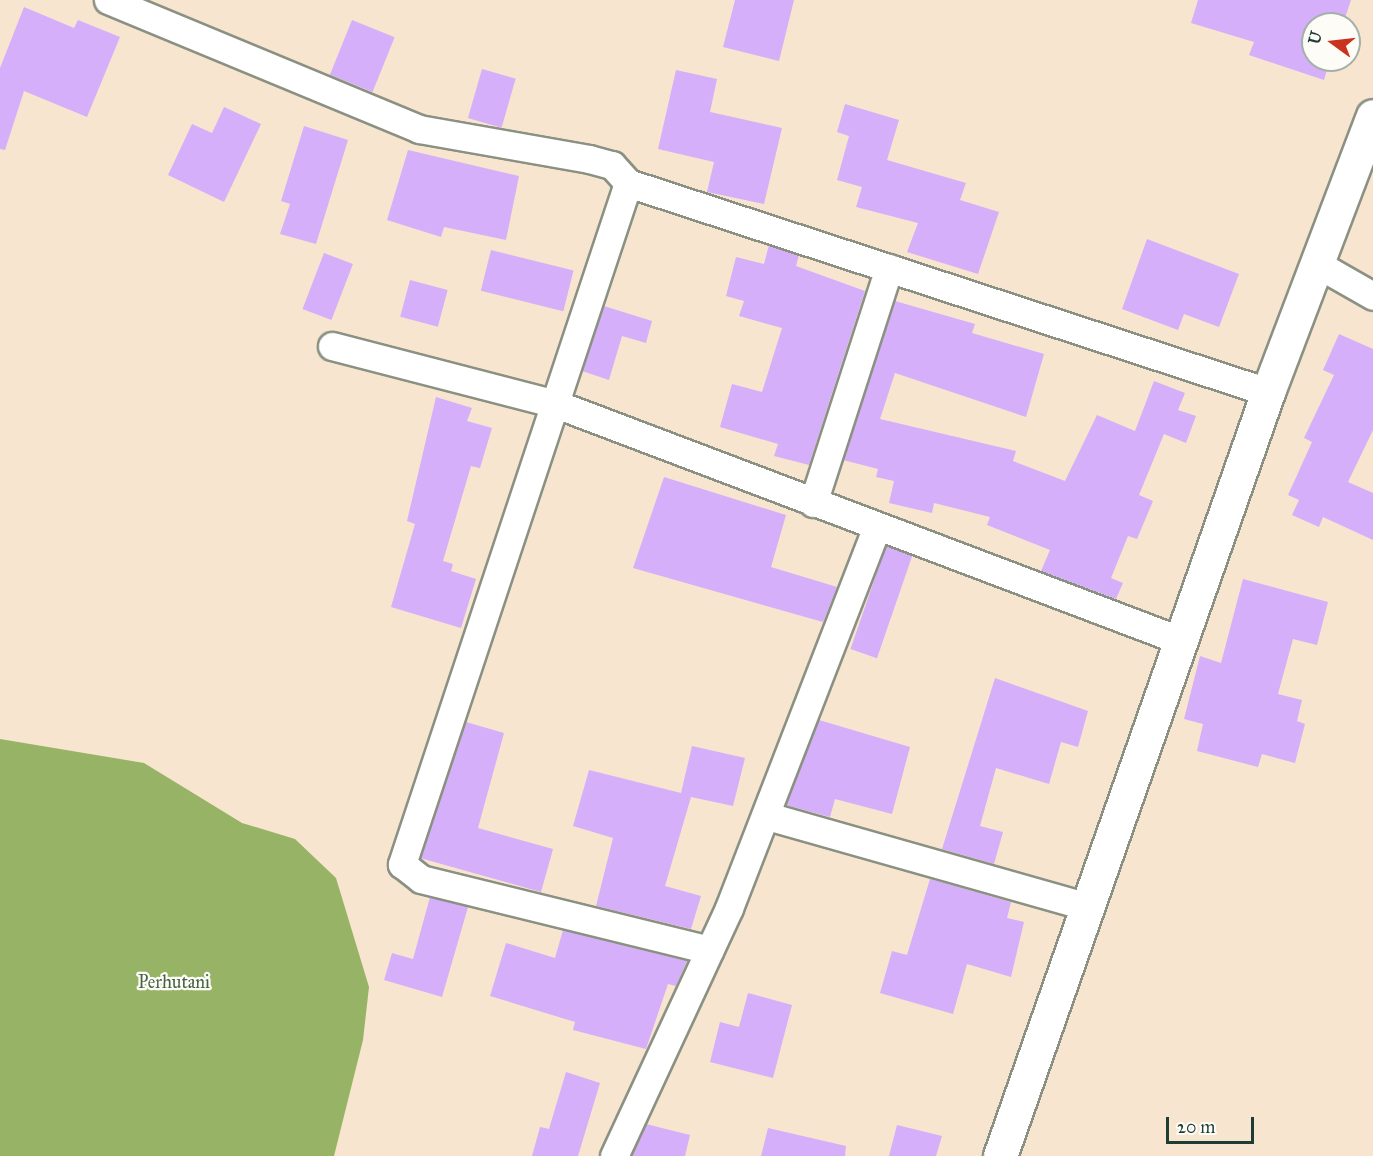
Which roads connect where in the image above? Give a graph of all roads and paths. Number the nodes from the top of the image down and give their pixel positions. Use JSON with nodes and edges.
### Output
{"nodes":[{"id":1,"x":108,"y":0,"type":"edge"},
{"id":2,"x":1373,"y":116,"type":"edge"},
{"id":3,"x":628,"y":183,"type":"junction"},
{"id":4,"x":1317,"y":264,"type":"junction"},
{"id":5,"x":890,"y":268,"type":"junction"},
{"id":6,"x":1373,"y":296,"type":"edge"},
{"id":7,"x":332,"y":346,"type":"dead end"},
{"id":8,"x":1268,"y":392,"type":"junction"},
{"id":9,"x":556,"y":404,"type":"junction"},
{"id":10,"x":813,"y":503,"type":"junction"},
{"id":11,"x":876,"y":529,"type":"junction"},
{"id":12,"x":1182,"y":641,"type":"junction"},
{"id":13,"x":767,"y":816,"type":"junction"},
{"id":14,"x":1088,"y":907,"type":"junction"},
{"id":15,"x":709,"y":950,"type":"junction"},
{"id":16,"x":614,"y":1156,"type":"edge"},
{"id":17,"x":1000,"y":1156,"type":"edge"}],
"edges":[{"from":1,"to":3,"type":"street"},
{"from":2,"to":4,"type":"highway"},
{"from":3,"to":5,"type":"street"},
{"from":3,"to":9,"type":"street"},
{"from":4,"to":6,"type":"street"},
{"from":4,"to":8,"type":"highway"},
{"from":5,"to":8,"type":"street"},
{"from":5,"to":10,"type":"street"},
{"from":7,"to":9,"type":"street"},
{"from":8,"to":12,"type":"highway"},
{"from":9,"to":10,"type":"street"},
{"from":9,"to":15,"type":"street"},
{"from":10,"to":11,"type":"street"},
{"from":11,"to":12,"type":"street"},
{"from":11,"to":13,"type":"street"},
{"from":12,"to":14,"type":"highway"},
{"from":13,"to":14,"type":"street"},
{"from":13,"to":15,"type":"street"},
{"from":14,"to":17,"type":"highway"},
{"from":15,"to":16,"type":"street"}]}
